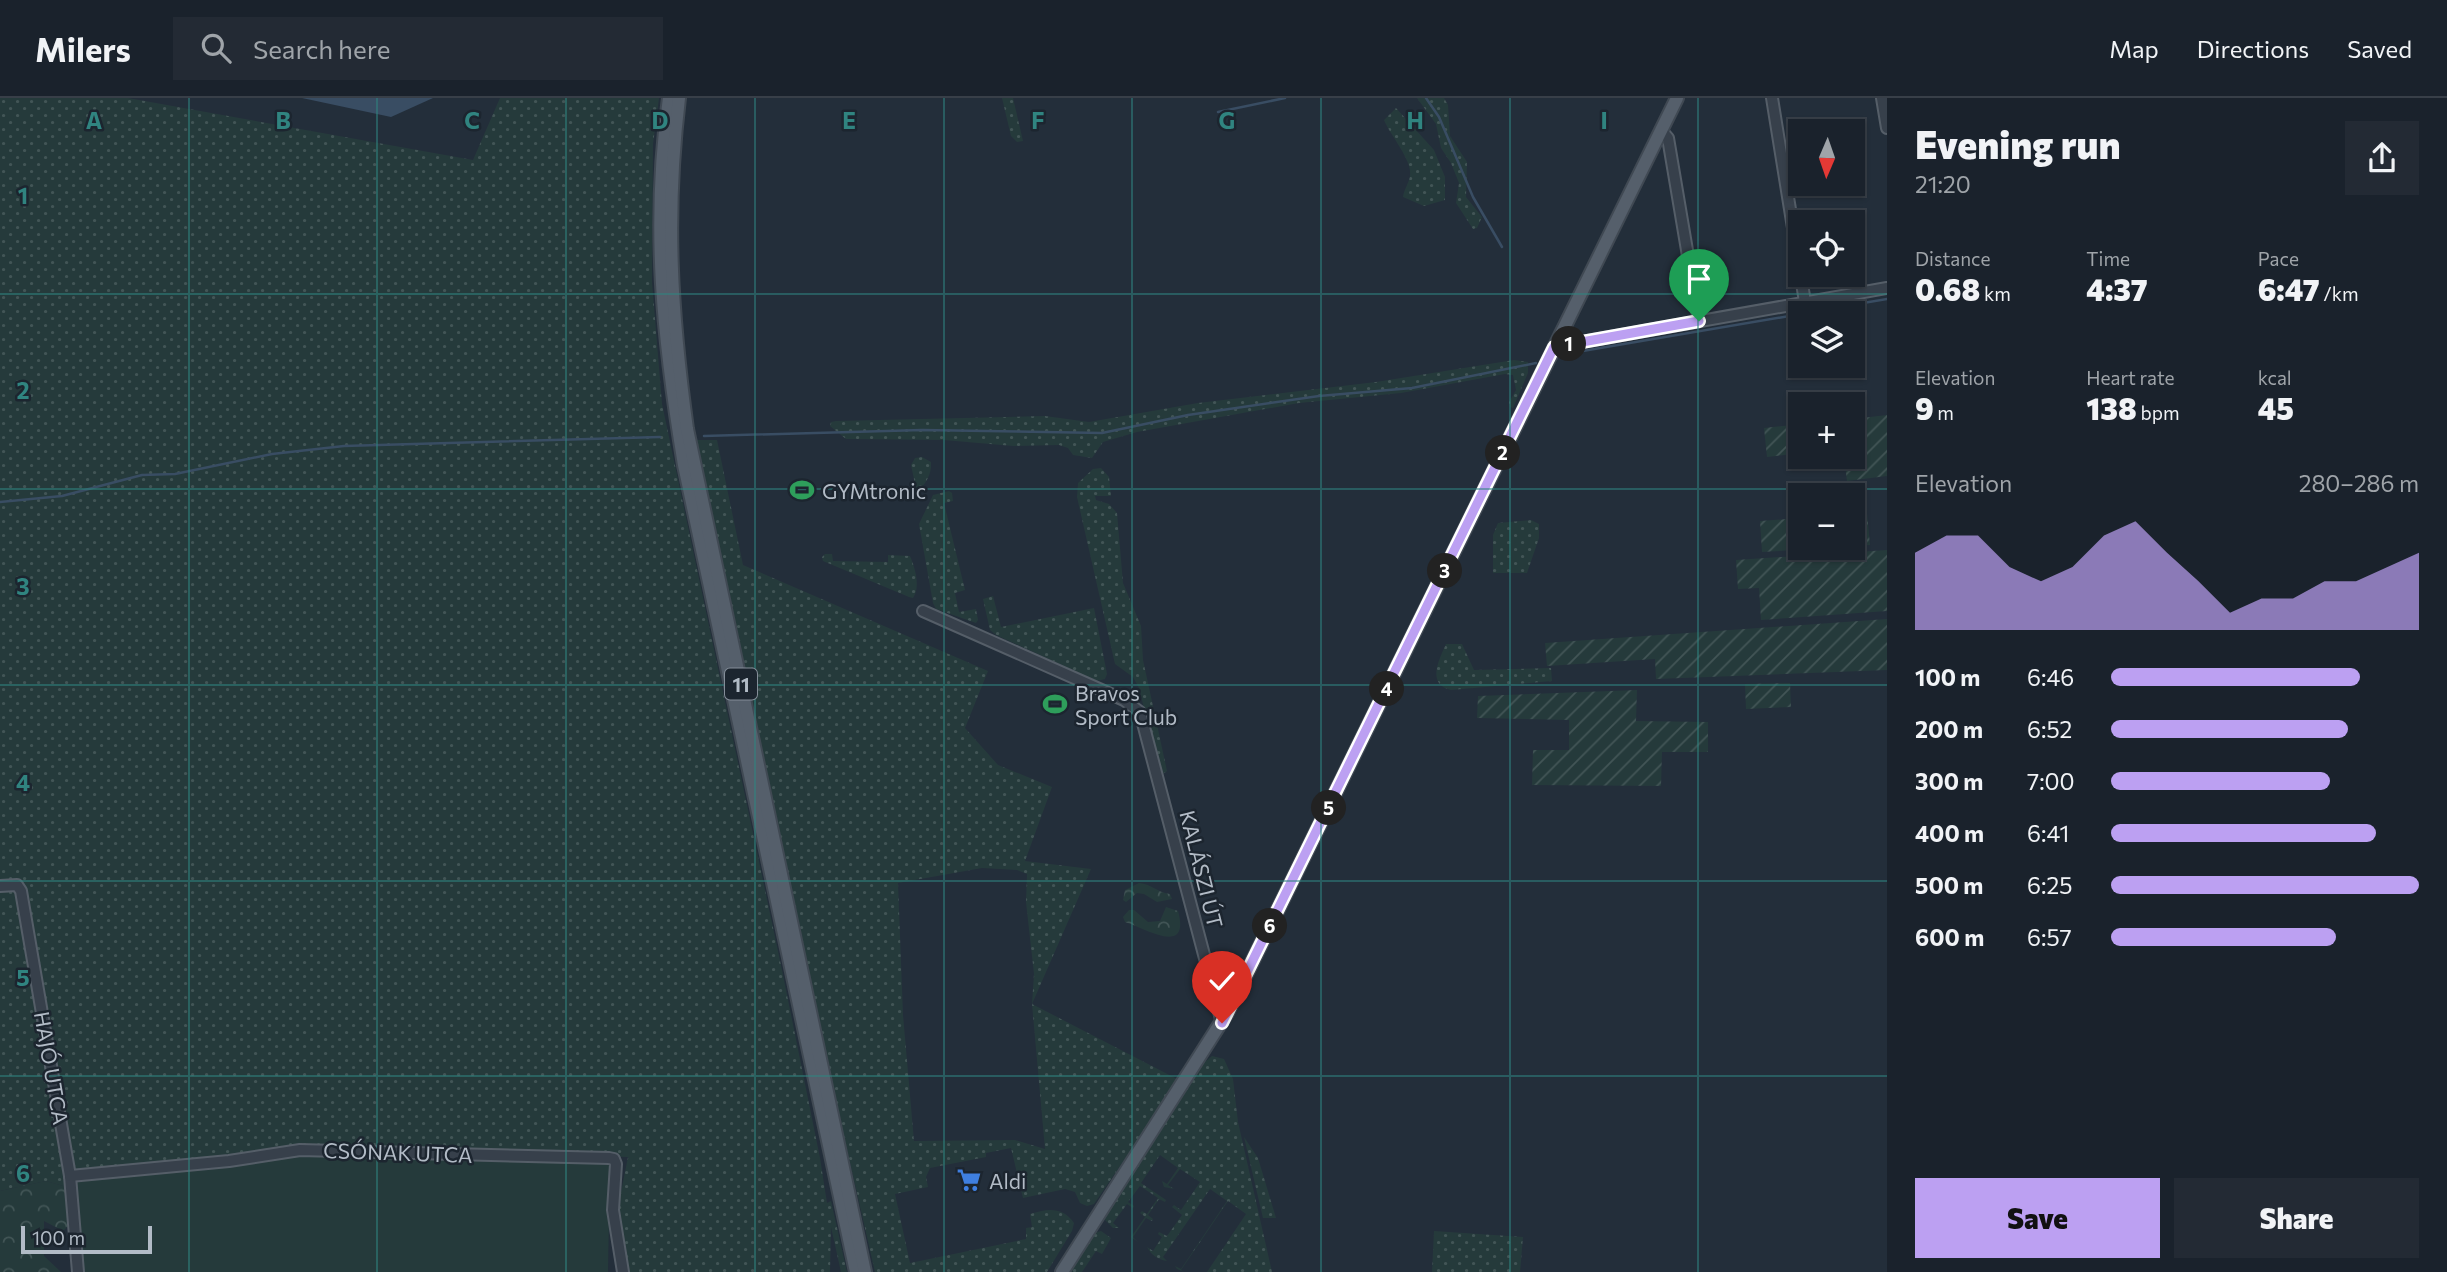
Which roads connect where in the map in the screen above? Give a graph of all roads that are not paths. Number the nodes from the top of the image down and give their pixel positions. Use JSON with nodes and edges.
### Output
{"nodes":[{"id":1,"x":668,"y":98,"type":"edge"},
{"id":2,"x":679,"y":98,"type":"edge"},
{"id":3,"x":1676,"y":98,"type":"edge"},
{"id":4,"x":1772,"y":98,"type":"edge"},
{"id":5,"x":1882,"y":98,"type":"edge"},
{"id":6,"x":1887,"y":128,"type":"edge"},
{"id":7,"x":1661,"y":130,"type":"junction"},
{"id":8,"x":1887,"y":288,"type":"edge"},
{"id":9,"x":1805,"y":301,"type":"edge"},
{"id":10,"x":1811,"y":301,"type":"edge"},
{"id":11,"x":1788,"y":305,"type":"edge"},
{"id":12,"x":1699,"y":321,"type":"junction"},
{"id":13,"x":1552,"y":351,"type":"junction"},
{"id":14,"x":923,"y":611,"type":"dead end"},
{"id":15,"x":0,"y":886,"type":"edge"},
{"id":16,"x":1222,"y":1023,"type":"junction"},
{"id":17,"x":71,"y":1181,"type":"junction"},
{"id":18,"x":78,"y":1272,"type":"edge"},
{"id":19,"x":623,"y":1272,"type":"edge"},
{"id":20,"x":856,"y":1272,"type":"edge"},
{"id":21,"x":865,"y":1272,"type":"edge"},
{"id":22,"x":1062,"y":1272,"type":"edge"}],
"edges":[{"from":1,"to":20,"type":"main road","number":"11"},
{"from":2,"to":21,"type":"main road","number":"11"},
{"from":3,"to":7,"type":"main road"},
{"from":4,"to":9,"type":"street"},
{"from":5,"to":6,"type":"street"},
{"from":7,"to":12,"type":"street"},
{"from":7,"to":13,"type":"main road"},
{"from":8,"to":10,"type":"street"},
{"from":11,"to":12,"type":"street"},
{"from":12,"to":13,"type":"street"},
{"from":13,"to":16,"type":"main road"},
{"from":14,"to":16,"type":"street","name":"KALÁSZI ÚT"},
{"from":15,"to":17,"type":"street","name":"HAJÓ UTCA"},
{"from":16,"to":22,"type":"main road"},
{"from":17,"to":18,"type":"street"},
{"from":17,"to":19,"type":"street","name":"CSÓNAK UTCA"}]}
